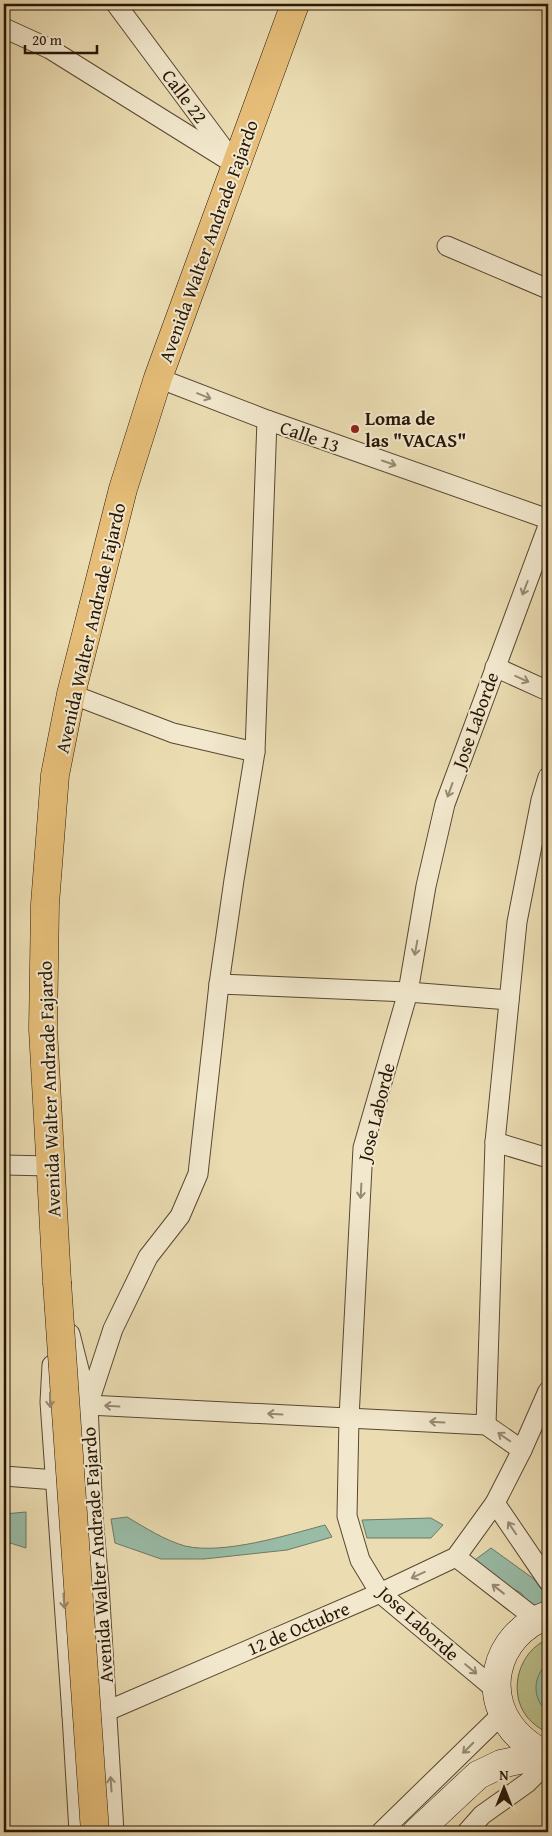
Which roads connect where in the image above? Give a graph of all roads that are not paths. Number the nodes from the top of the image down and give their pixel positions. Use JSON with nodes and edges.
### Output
{"nodes":[{"id":1,"x":116,"y":4,"type":"edge"},
{"id":2,"x":295,"y":4,"type":"edge"},
{"id":3,"x":4,"y":28,"type":"edge"},
{"id":4,"x":236,"y":165,"type":"junction"},
{"id":5,"x":447,"y":246,"type":"dead end"},
{"id":6,"x":548,"y":290,"type":"edge"},
{"id":7,"x":158,"y":378,"type":"junction"},
{"id":8,"x":266,"y":420,"type":"junction"},
{"id":9,"x":548,"y":519,"type":"edge"},
{"id":10,"x":548,"y":526,"type":"edge"},
{"id":11,"x":495,"y":667,"type":"junction"},
{"id":12,"x":548,"y":691,"type":"edge"},
{"id":13,"x":71,"y":694,"type":"junction"},
{"id":14,"x":255,"y":752,"type":"junction"},
{"id":15,"x":548,"y":777,"type":"edge"},
{"id":16,"x":219,"y":984,"type":"junction"},
{"id":17,"x":408,"y":992,"type":"junction"},
{"id":18,"x":510,"y":1000,"type":"junction"},
{"id":19,"x":494,"y":1142,"type":"junction"},
{"id":20,"x":548,"y":1158,"type":"edge"},
{"id":21,"x":4,"y":1164,"type":"edge"},
{"id":22,"x":50,"y":1166,"type":"junction"},
{"id":23,"x":57,"y":1282,"type":"junction"},
{"id":24,"x":548,"y":1391,"type":"edge"},
{"id":25,"x":88,"y":1405,"type":"junction"},
{"id":26,"x":349,"y":1418,"type":"junction"},
{"id":27,"x":486,"y":1425,"type":"junction"},
{"id":28,"x":522,"y":1450,"type":"junction"},
{"id":29,"x":4,"y":1476,"type":"edge"},
{"id":30,"x":56,"y":1480,"type":"junction"},
{"id":31,"x":495,"y":1503,"type":"junction"},
{"id":32,"x":456,"y":1557,"type":"junction"},
{"id":33,"x":548,"y":1581,"type":"edge"},
{"id":34,"x":380,"y":1593,"type":"junction"},
{"id":35,"x":542,"y":1617,"type":"edge"},
{"id":36,"x":107,"y":1711,"type":"junction"},
{"id":37,"x":504,"y":1712,"type":"junction"},
{"id":38,"x":72,"y":1715,"type":"junction"},
{"id":39,"x":547,"y":1757,"type":"edge"},
{"id":40,"x":470,"y":1784,"type":"junction"},
{"id":41,"x":79,"y":1832,"type":"edge"},
{"id":42,"x":95,"y":1832,"type":"edge"},
{"id":43,"x":114,"y":1832,"type":"edge"},
{"id":44,"x":382,"y":1832,"type":"edge"},
{"id":45,"x":418,"y":1832,"type":"edge"},
{"id":46,"x":467,"y":1832,"type":"edge"}],
"edges":[{"from":1,"to":4,"type":"street","name":"Calle 22"},
{"from":2,"to":4,"type":"main road","name":"Avenida Walter Andrade Fajardo"},
{"from":3,"to":4,"type":"street"},
{"from":4,"to":7,"type":"main road","name":"Avenida Walter Andrade Fajardo"},
{"from":5,"to":6,"type":"street"},
{"from":7,"to":8,"type":"street","name":"Calle 13","one_way":true},
{"from":7,"to":13,"type":"main road","name":"Avenida Walter Andrade Fajardo"},
{"from":8,"to":9,"type":"street","name":"Calle 13","one_way":true},
{"from":8,"to":14,"type":"street"},
{"from":10,"to":11,"type":"street","name":"Jose Laborde","one_way":true},
{"from":11,"to":12,"type":"street","one_way":true},
{"from":11,"to":17,"type":"street","name":"Jose Laborde","one_way":true},
{"from":13,"to":14,"type":"street"},
{"from":13,"to":22,"type":"main road","name":"Avenida Walter Andrade Fajardo"},
{"from":14,"to":16,"type":"street"},
{"from":15,"to":18,"type":"street"},
{"from":16,"to":17,"type":"street"},
{"from":16,"to":25,"type":"street"},
{"from":17,"to":18,"type":"street"},
{"from":17,"to":26,"type":"street","name":"Jose Laborde","one_way":true},
{"from":18,"to":19,"type":"street"},
{"from":19,"to":20,"type":"street"},
{"from":19,"to":27,"type":"street"},
{"from":21,"to":22,"type":"street"},
{"from":22,"to":23,"type":"main road","name":"Avenida Walter Andrade Fajardo"},
{"from":23,"to":25,"type":"street","name":"Avenida Walter Andrade Fajardo"},
{"from":23,"to":30,"type":"street","name":"Avenida Walter Andrade Fajardo","one_way":true},
{"from":23,"to":42,"type":"main road","name":"Avenida Walter Andrade Fajardo","bridge":true},
{"from":24,"to":28,"type":"street","name":"12 de Octubre"},
{"from":26,"to":25,"type":"street","one_way":true},
{"from":25,"to":36,"type":"street","name":"Avenida Walter Andrade Fajardo"},
{"from":27,"to":26,"type":"street","one_way":true},
{"from":26,"to":34,"type":"street","name":"Jose Laborde"},
{"from":28,"to":27,"type":"street","one_way":true},
{"from":28,"to":31,"type":"street","name":"12 de Octubre"},
{"from":29,"to":30,"type":"street"},
{"from":30,"to":38,"type":"street","name":"Avenida Walter Andrade Fajardo","one_way":true},
{"from":31,"to":32,"type":"street","name":"12 de Octubre"},
{"from":33,"to":31,"type":"street","one_way":true},
{"from":32,"to":34,"type":"street","name":"12 de Octubre","one_way":true},
{"from":35,"to":32,"type":"street","one_way":true},
{"from":34,"to":36,"type":"street","name":"12 de Octubre"},
{"from":34,"to":37,"type":"street","name":"Jose Laborde","one_way":true},
{"from":35,"to":37,"type":"main road"},
{"from":36,"to":38,"type":"street","name":"12 de Octubre"},
{"from":43,"to":36,"type":"street","name":"Avenida Walter Andrade Fajardo","one_way":true},
{"from":37,"to":39,"type":"main road"},
{"from":37,"to":40,"type":"main road"},
{"from":37,"to":44,"type":"street","one_way":true},
{"from":38,"to":41,"type":"street","name":"Avenida Walter Andrade Fajardo"},
{"from":39,"to":40,"type":"main road"},
{"from":39,"to":46,"type":"street"},
{"from":40,"to":45,"type":"main road"}]}
